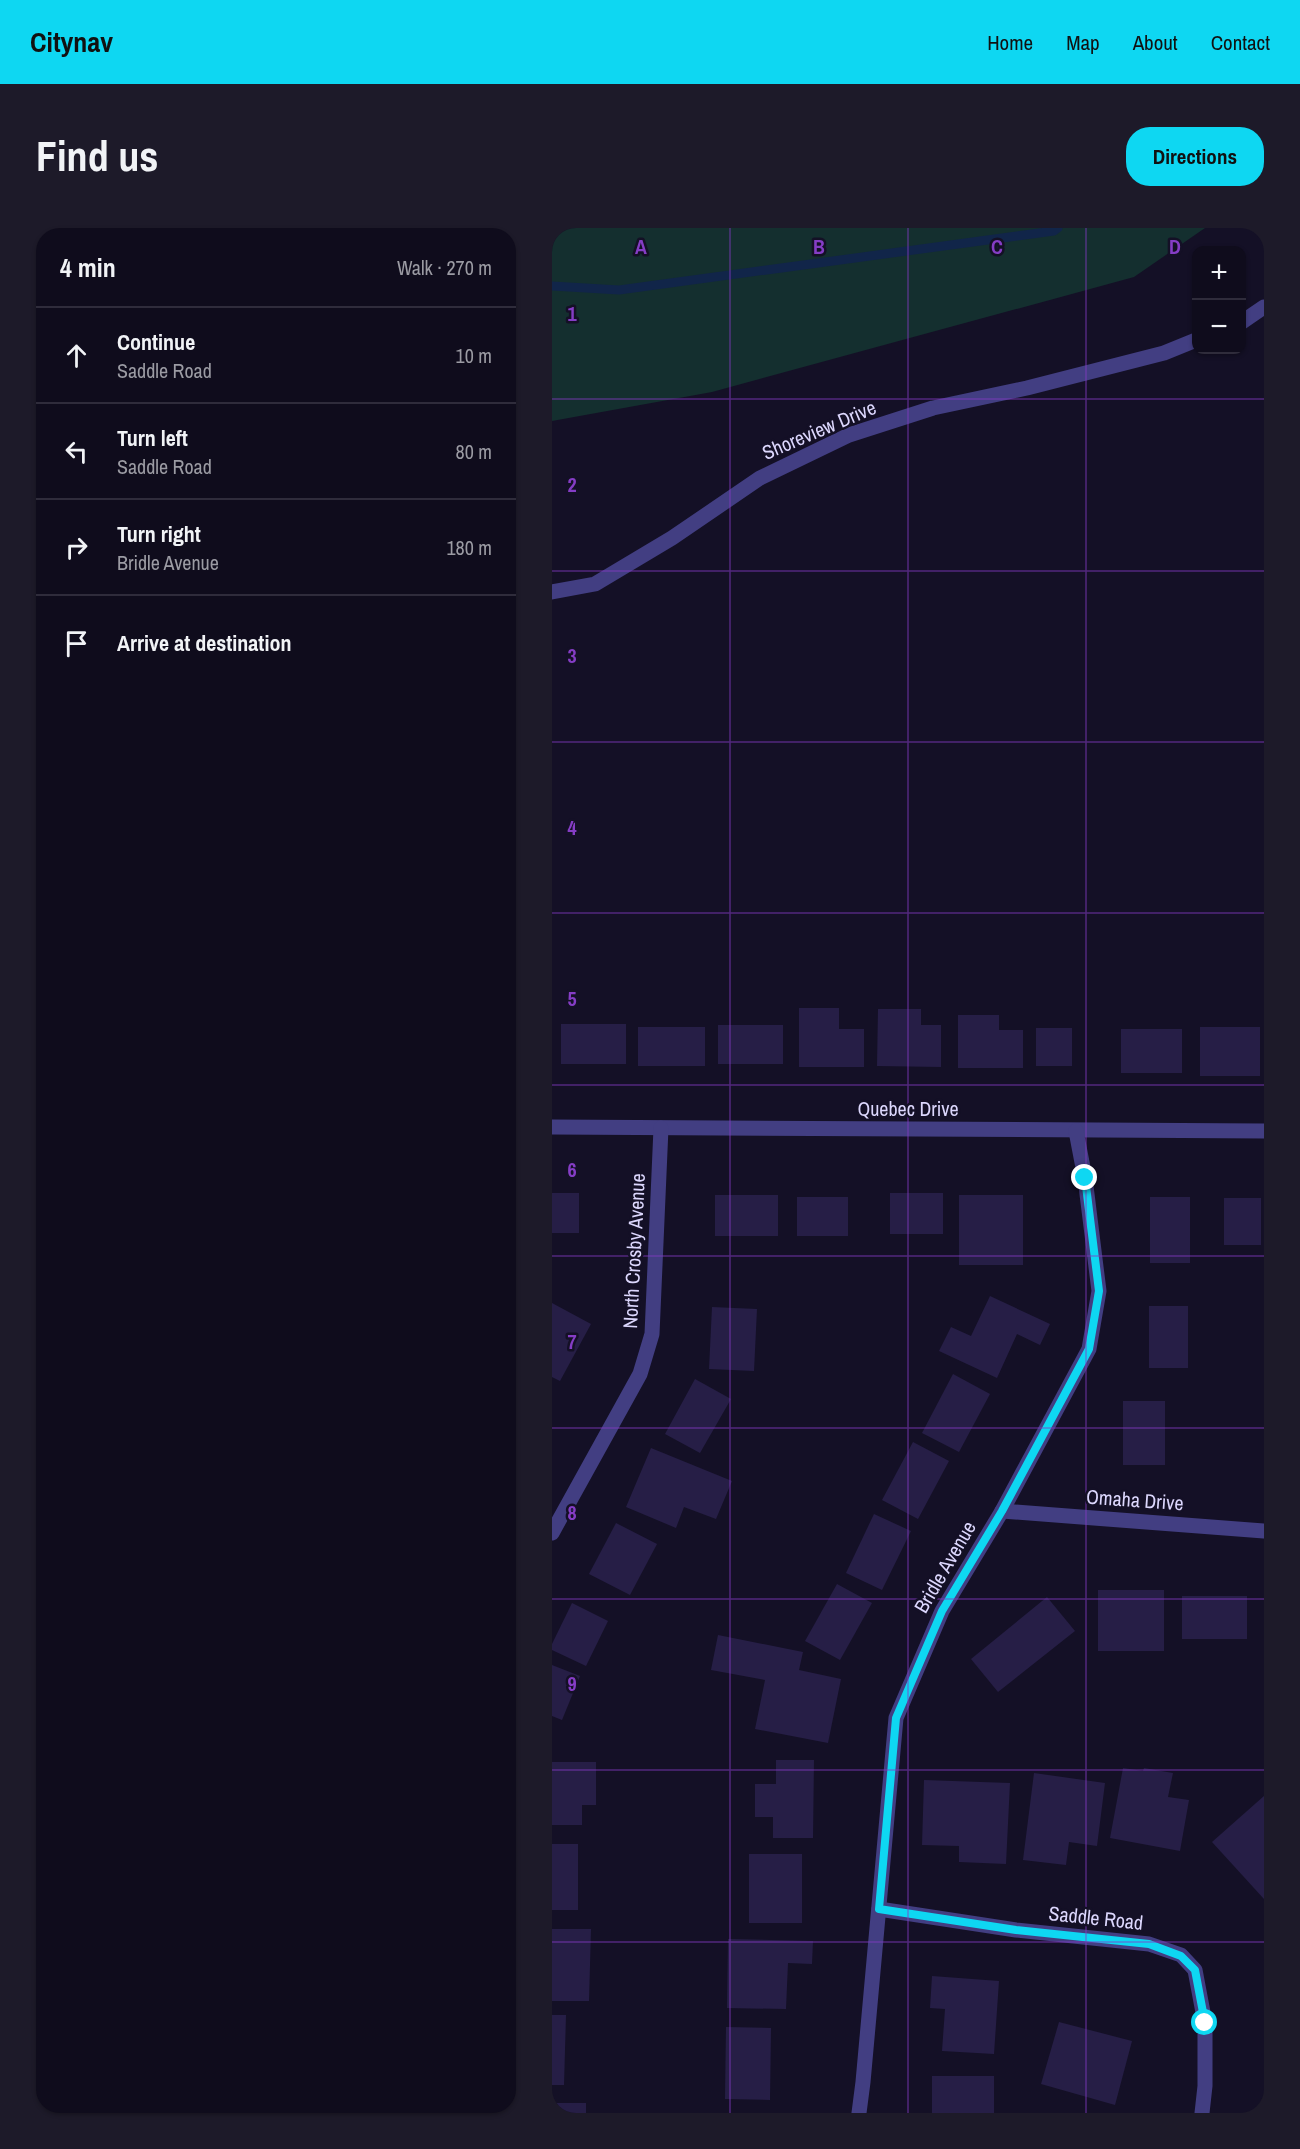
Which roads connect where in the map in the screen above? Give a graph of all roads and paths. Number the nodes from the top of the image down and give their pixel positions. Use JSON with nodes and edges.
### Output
{"nodes":[{"id":1,"x":1264,"y":307,"type":"edge"},
{"id":2,"x":1246,"y":319,"type":"edge"},
{"id":3,"x":1192,"y":342,"type":"edge"},
{"id":4,"x":552,"y":592,"type":"edge"},
{"id":5,"x":552,"y":1127,"type":"edge"},
{"id":6,"x":661,"y":1128,"type":"junction"},
{"id":7,"x":1076,"y":1131,"type":"junction"},
{"id":8,"x":1264,"y":1131,"type":"edge"},
{"id":9,"x":1002,"y":1511,"type":"junction"},
{"id":10,"x":1264,"y":1531,"type":"edge"},
{"id":11,"x":552,"y":1533,"type":"edge"},
{"id":12,"x":879,"y":1909,"type":"junction"},
{"id":13,"x":859,"y":2113,"type":"edge"},
{"id":14,"x":1202,"y":2113,"type":"edge"}],
"edges":[{"from":1,"to":2,"type":"street"},
{"from":3,"to":4,"type":"street","name":"Shoreview Drive"},
{"from":5,"to":6,"type":"street","name":"Quebec Drive"},
{"from":6,"to":7,"type":"street","name":"Quebec Drive"},
{"from":6,"to":11,"type":"street","name":"North Crosby Avenue"},
{"from":7,"to":8,"type":"street","name":"Quebec Drive"},
{"from":7,"to":9,"type":"street","name":"Bridle Avenue"},
{"from":9,"to":10,"type":"street","name":"Omaha Drive"},
{"from":9,"to":12,"type":"street","name":"Bridle Avenue"},
{"from":12,"to":13,"type":"street","name":"Bridle Avenue"},
{"from":12,"to":14,"type":"street","name":"Saddle Road"}]}
